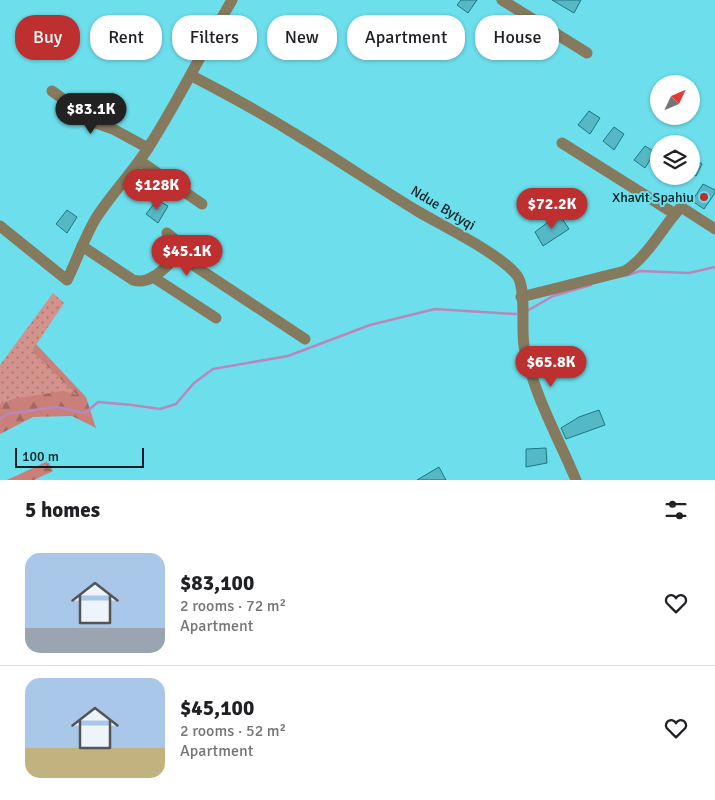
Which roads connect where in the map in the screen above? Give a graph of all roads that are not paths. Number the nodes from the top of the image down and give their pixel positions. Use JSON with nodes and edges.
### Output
{"nodes":[{"id":1,"x":232,"y":0,"type":"edge"},
{"id":2,"x":502,"y":0,"type":"edge"},
{"id":3,"x":587,"y":53,"type":"dead end"},
{"id":4,"x":192,"y":76,"type":"junction"},
{"id":5,"x":52,"y":91,"type":"dead end"},
{"id":6,"x":562,"y":143,"type":"dead end"},
{"id":7,"x":148,"y":148,"type":"junction"},
{"id":8,"x":140,"y":160,"type":"junction"},
{"id":9,"x":202,"y":204,"type":"dead end"},
{"id":10,"x":675,"y":214,"type":"junction"},
{"id":11,"x":0,"y":226,"type":"edge"},
{"id":12,"x":715,"y":229,"type":"edge"},
{"id":13,"x":167,"y":233,"type":"dead end"},
{"id":14,"x":82,"y":246,"type":"junction"},
{"id":15,"x":178,"y":255,"type":"junction"},
{"id":16,"x":153,"y":277,"type":"junction"},
{"id":17,"x":522,"y":297,"type":"junction"},
{"id":18,"x":216,"y":318,"type":"dead end"},
{"id":19,"x":305,"y":339,"type":"dead end"},
{"id":20,"x":576,"y":480,"type":"edge"}],
"edges":[{"from":1,"to":4,"type":"street"},
{"from":2,"to":3,"type":"street"},
{"from":4,"to":7,"type":"street"},
{"from":4,"to":17,"type":"street","name":"Ndue Bytyqi"},
{"from":5,"to":7,"type":"street"},
{"from":6,"to":10,"type":"street"},
{"from":7,"to":8,"type":"street"},
{"from":8,"to":9,"type":"street"},
{"from":8,"to":14,"type":"street"},
{"from":10,"to":12,"type":"street"},
{"from":10,"to":17,"type":"street"},
{"from":11,"to":14,"type":"street"},
{"from":13,"to":15,"type":"street"},
{"from":14,"to":16,"type":"street"},
{"from":15,"to":16,"type":"street"},
{"from":15,"to":19,"type":"street"},
{"from":16,"to":18,"type":"street"},
{"from":17,"to":20,"type":"street","name":"Ndue Bytyqi"}]}
